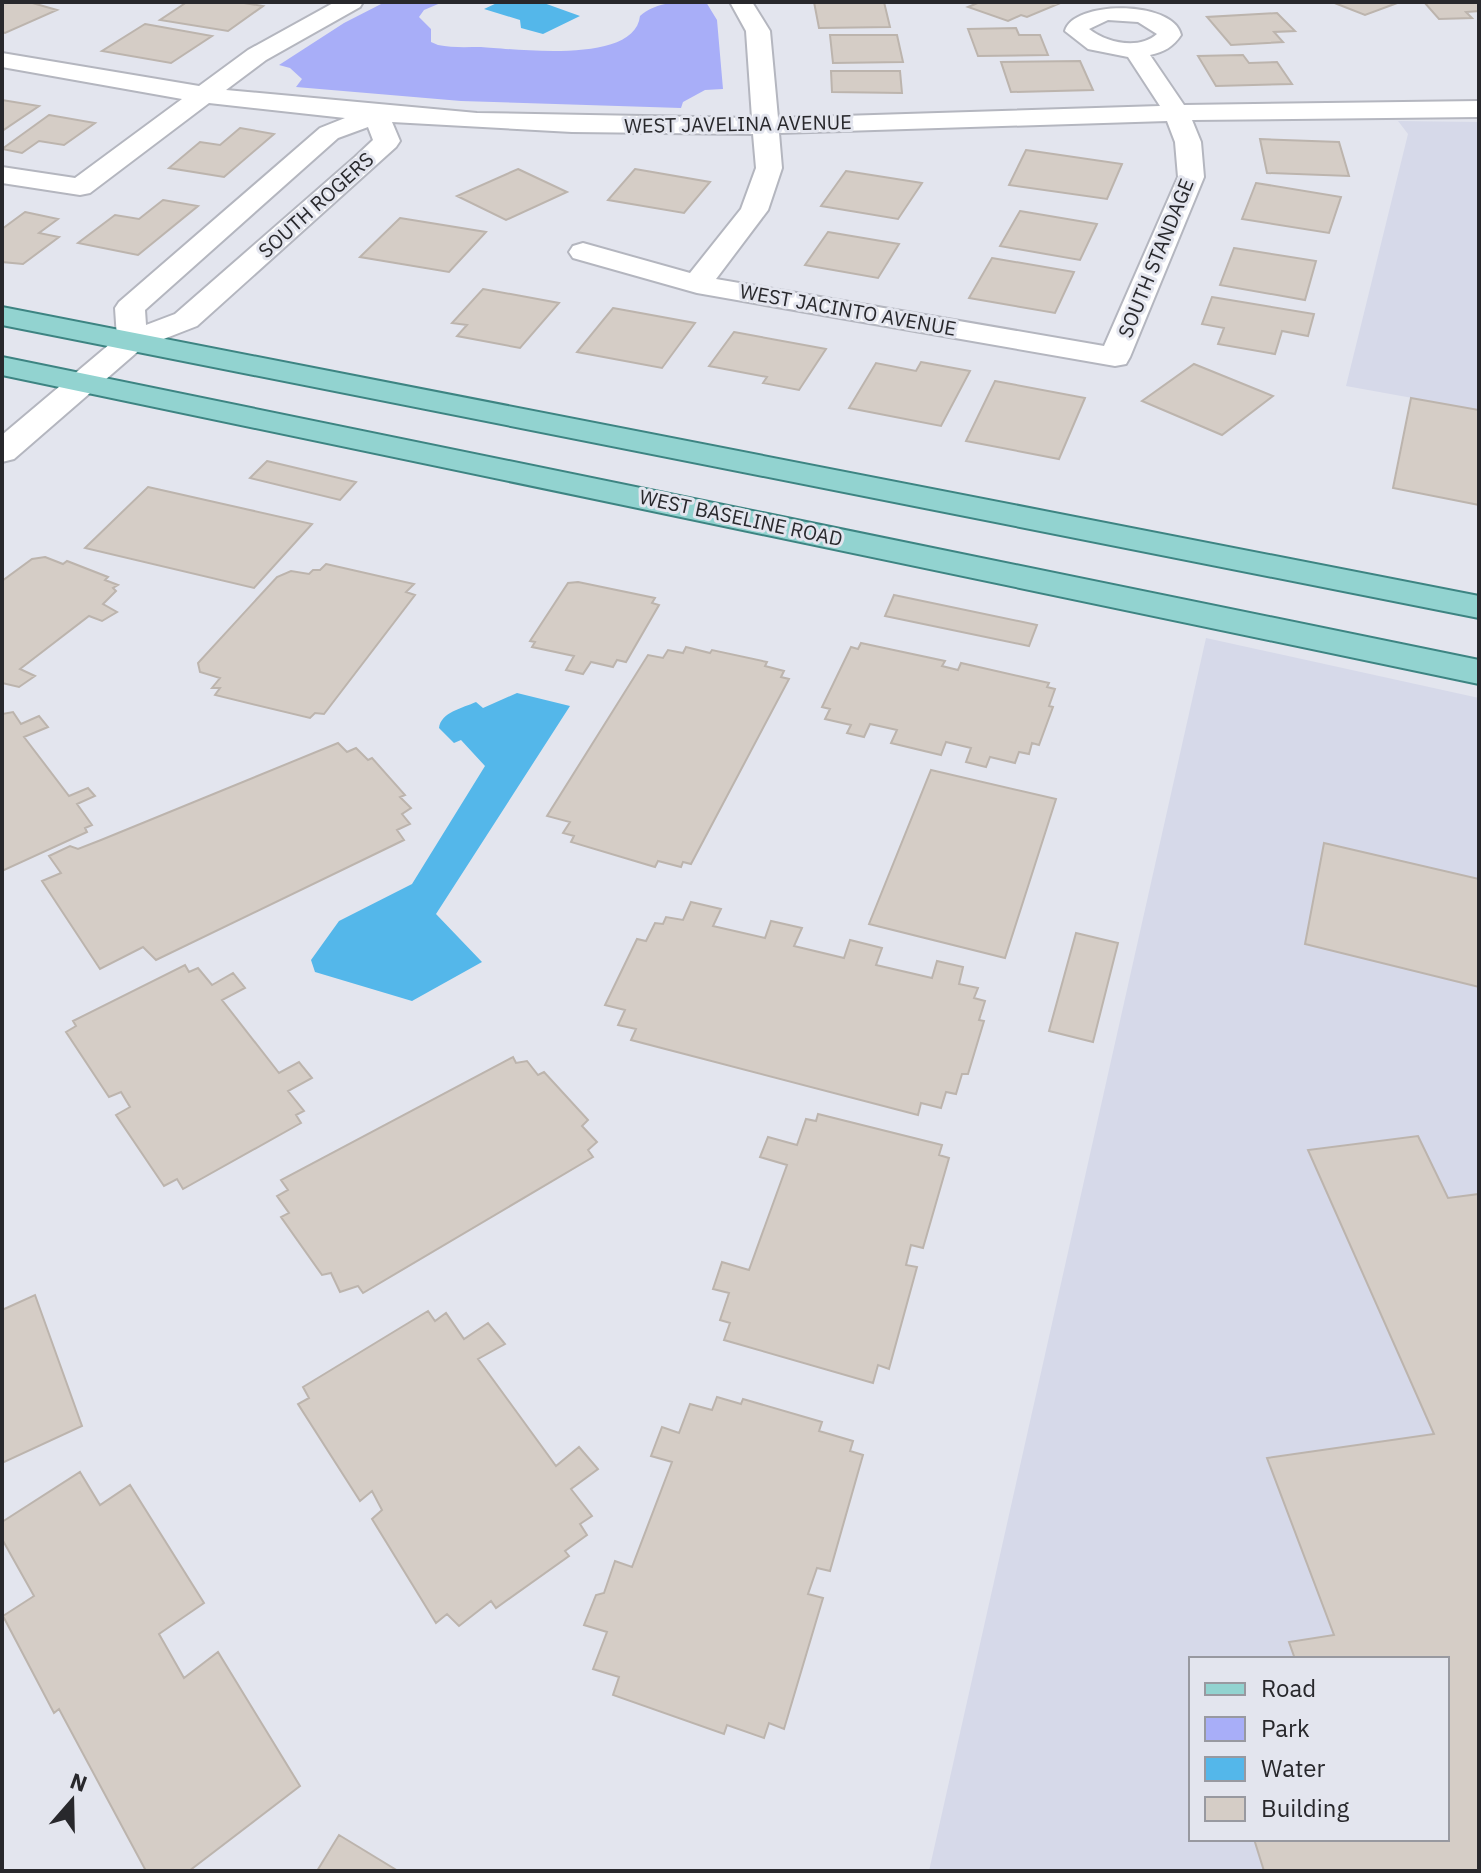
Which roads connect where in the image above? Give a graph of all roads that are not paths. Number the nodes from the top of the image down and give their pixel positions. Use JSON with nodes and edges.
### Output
{"nodes":[{"id":1,"x":352,"y":2,"type":"edge"},
{"id":2,"x":741,"y":2,"type":"edge"},
{"id":3,"x":1134,"y":49,"type":"dead end"},
{"id":4,"x":2,"y":60,"type":"edge"},
{"id":5,"x":203,"y":95,"type":"junction"},
{"id":6,"x":1479,"y":109,"type":"edge"},
{"id":7,"x":1176,"y":113,"type":"junction"},
{"id":8,"x":376,"y":115,"type":"junction"},
{"id":9,"x":765,"y":126,"type":"junction"},
{"id":10,"x":2,"y":175,"type":"edge"},
{"id":11,"x":583,"y":252,"type":"dead end"},
{"id":12,"x":697,"y":284,"type":"junction"},
{"id":13,"x":2,"y":316,"type":"edge"},
{"id":14,"x":132,"y":341,"type":"junction"},
{"id":15,"x":1115,"y":357,"type":"joint"},
{"id":16,"x":2,"y":366,"type":"edge"},
{"id":17,"x":85,"y":383,"type":"junction"},
{"id":18,"x":2,"y":452,"type":"edge"},
{"id":19,"x":1313,"y":576,"type":"junction"},
{"id":20,"x":1479,"y":607,"type":"edge"},
{"id":21,"x":1295,"y":633,"type":"junction"},
{"id":22,"x":1479,"y":672,"type":"edge"}],
"edges":[{"from":1,"to":5,"type":"street"},
{"from":2,"to":9,"type":"street"},
{"from":3,"to":7,"type":"street","name":"SOUTH STANDAGE"},
{"from":4,"to":5,"type":"street","name":"WEST JAVELINA AVENUE"},
{"from":5,"to":8,"type":"street","name":"WEST JAVELINA AVENUE"},
{"from":5,"to":10,"type":"street"},
{"from":6,"to":7,"type":"street","name":"WEST JAVELINA AVENUE"},
{"from":7,"to":9,"type":"street","name":"WEST JAVELINA AVENUE"},
{"from":7,"to":15,"type":"street","name":"SOUTH STANDAGE"},
{"from":8,"to":9,"type":"street","name":"WEST JAVELINA AVENUE"},
{"from":8,"to":14,"type":"street","name":"SOUTH ROGERS"},
{"from":8,"to":14,"type":"street","name":"SOUTH ROGERS"},
{"from":9,"to":12,"type":"street"},
{"from":11,"to":12,"type":"street","name":"WEST JACINTO AVENUE"},
{"from":12,"to":15,"type":"street","name":"WEST JACINTO AVENUE"},
{"from":13,"to":14,"type":"main road"},
{"from":14,"to":17,"type":"street","name":"SOUTH ROGERS"},
{"from":14,"to":19,"type":"main road"},
{"from":16,"to":17,"type":"main road","name":"WEST BASELINE ROAD"},
{"from":17,"to":18,"type":"street","name":"SOUTH ROGERS"},
{"from":17,"to":21,"type":"main road","name":"WEST BASELINE ROAD"},
{"from":19,"to":20,"type":"main road"},
{"from":19,"to":21,"type":"main road"},
{"from":21,"to":22,"type":"main road","name":"WEST BASELINE ROAD"}]}
